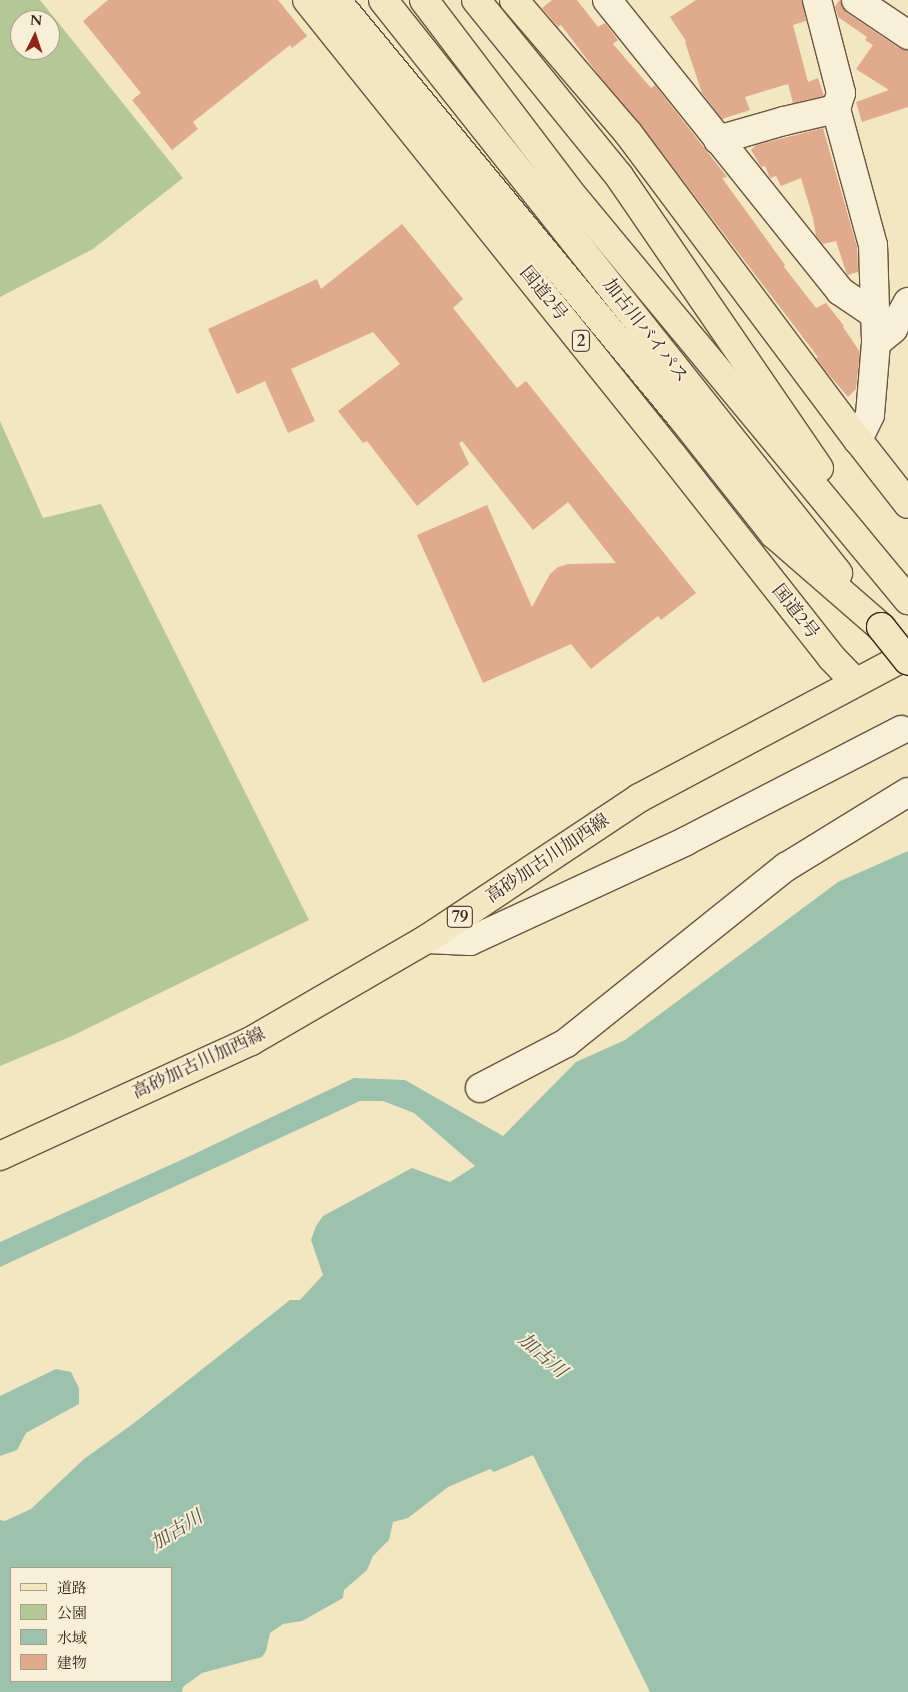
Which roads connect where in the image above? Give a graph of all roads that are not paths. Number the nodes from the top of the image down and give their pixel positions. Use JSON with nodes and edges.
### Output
{"nodes":[{"id":1,"x":307,"y":0,"type":"edge"},
{"id":2,"x":336,"y":0,"type":"edge"},
{"id":3,"x":383,"y":0,"type":"edge"},
{"id":4,"x":424,"y":0,"type":"edge"},
{"id":5,"x":476,"y":0,"type":"edge"},
{"id":6,"x":514,"y":0,"type":"edge"},
{"id":7,"x":608,"y":0,"type":"edge"},
{"id":8,"x":818,"y":0,"type":"edge"},
{"id":9,"x":856,"y":0,"type":"edge"},
{"id":10,"x":908,"y":35,"type":"edge"},
{"id":11,"x":836,"y":109,"type":"junction"},
{"id":12,"x":718,"y":140,"type":"junction"},
{"id":13,"x":908,"y":302,"type":"edge"},
{"id":14,"x":874,"y":314,"type":"junction"},
{"id":15,"x":876,"y":343,"type":"junction"},
{"id":16,"x":858,"y":440,"type":"junction"},
{"id":17,"x":908,"y":504,"type":"edge"},
{"id":18,"x":908,"y":599,"type":"edge"},
{"id":19,"x":881,"y":627,"type":"junction"},
{"id":20,"x":908,"y":655,"type":"edge"},
{"id":21,"x":908,"y":661,"type":"edge"},
{"id":22,"x":855,"y":682,"type":"junction"},
{"id":23,"x":901,"y":730,"type":"dead end"},
{"id":24,"x":908,"y":792,"type":"edge"},
{"id":25,"x":427,"y":940,"type":"junction"},
{"id":26,"x":480,"y":1088,"type":"dead end"},
{"id":27,"x":0,"y":1156,"type":"edge"}],
"edges":[{"from":1,"to":22,"type":"main road","name":"国道2号","number":"2"},
{"from":2,"to":19,"type":"main road"},
{"from":3,"to":19,"type":"main road","name":"加古川バイパス"},
{"from":4,"to":18,"type":"main road","name":"加古川バイパス"},
{"from":5,"to":18,"type":"main road"},
{"from":6,"to":16,"type":"main road"},
{"from":7,"to":12,"type":"street"},
{"from":8,"to":11,"type":"street"},
{"from":9,"to":10,"type":"street"},
{"from":11,"to":12,"type":"street"},
{"from":11,"to":14,"type":"street"},
{"from":12,"to":14,"type":"street"},
{"from":13,"to":15,"type":"street"},
{"from":14,"to":15,"type":"street"},
{"from":15,"to":16,"type":"street"},
{"from":16,"to":17,"type":"main road"},
{"from":19,"to":21,"type":"main road","name":"加古川バイパス","bridge":true},
{"from":20,"to":22,"type":"main road","name":"高砂加古川加西線","number":"79"},
{"from":22,"to":25,"type":"main road","name":"高砂加古川加西線","number":"79"},
{"from":23,"to":25,"type":"street"},
{"from":24,"to":26,"type":"street"},
{"from":25,"to":27,"type":"main road","name":"高砂加古川加西線","number":"79"}]}
